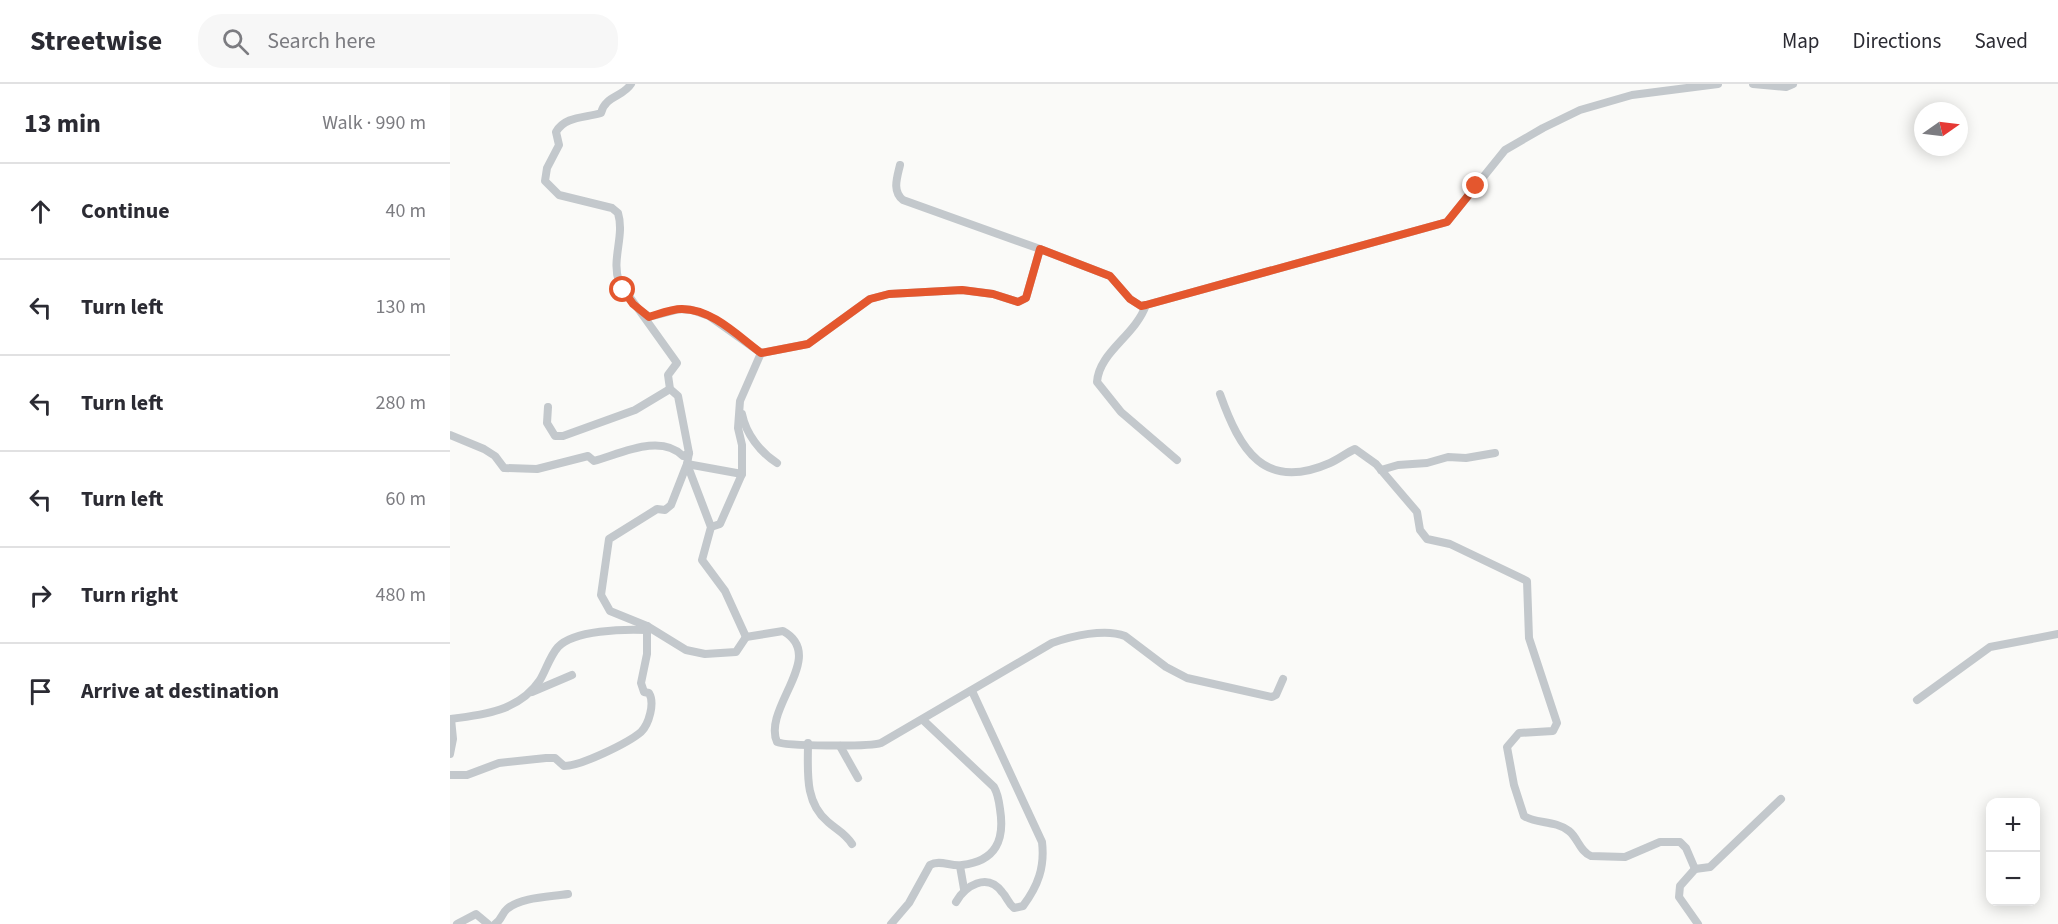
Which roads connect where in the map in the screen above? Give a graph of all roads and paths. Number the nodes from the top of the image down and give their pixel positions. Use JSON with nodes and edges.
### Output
{"nodes":[{"id":1,"x":631,"y":84,"type":"edge"},
{"id":2,"x":1718,"y":84,"type":"edge"},
{"id":3,"x":1753,"y":84,"type":"edge"},
{"id":4,"x":1793,"y":84,"type":"edge"},
{"id":5,"x":900,"y":165,"type":"dead end"},
{"id":6,"x":1040,"y":249,"type":"junction"},
{"id":7,"x":633,"y":304,"type":"junction"},
{"id":8,"x":1146,"y":305,"type":"junction"},
{"id":9,"x":761,"y":353,"type":"junction"},
{"id":10,"x":670,"y":389,"type":"junction"},
{"id":11,"x":1220,"y":394,"type":"dead end"},
{"id":12,"x":740,"y":401,"type":"junction"},
{"id":13,"x":548,"y":407,"type":"dead end"},
{"id":14,"x":450,"y":435,"type":"edge"},
{"id":15,"x":689,"y":453,"type":"junction"},
{"id":16,"x":1495,"y":453,"type":"dead end"},
{"id":17,"x":1177,"y":460,"type":"dead end"},
{"id":18,"x":777,"y":463,"type":"dead end"},
{"id":19,"x":687,"y":464,"type":"junction"},
{"id":20,"x":1381,"y":470,"type":"junction"},
{"id":21,"x":742,"y":474,"type":"junction"},
{"id":22,"x":711,"y":527,"type":"junction"},
{"id":23,"x":647,"y":628,"type":"junction"},
{"id":24,"x":2058,"y":634,"type":"edge"},
{"id":25,"x":746,"y":637,"type":"junction"},
{"id":26,"x":572,"y":675,"type":"dead end"},
{"id":27,"x":1283,"y":679,"type":"dead end"},
{"id":28,"x":972,"y":692,"type":"junction"},
{"id":29,"x":531,"y":693,"type":"junction"},
{"id":30,"x":1917,"y":700,"type":"dead end"},
{"id":31,"x":451,"y":719,"type":"edge"},
{"id":32,"x":923,"y":720,"type":"junction"},
{"id":33,"x":808,"y":743,"type":"junction"},
{"id":34,"x":840,"y":746,"type":"junction"},
{"id":35,"x":450,"y":754,"type":"edge"},
{"id":36,"x":450,"y":775,"type":"edge"},
{"id":37,"x":858,"y":778,"type":"dead end"},
{"id":38,"x":1780,"y":799,"type":"dead end"},
{"id":39,"x":852,"y":844,"type":"dead end"},
{"id":40,"x":960,"y":866,"type":"junction"},
{"id":41,"x":1695,"y":869,"type":"junction"},
{"id":42,"x":964,"y":889,"type":"junction"},
{"id":43,"x":568,"y":894,"type":"dead end"},
{"id":44,"x":956,"y":902,"type":"dead end"},
{"id":45,"x":457,"y":924,"type":"edge"},
{"id":46,"x":488,"y":924,"type":"edge"},
{"id":47,"x":495,"y":924,"type":"edge"},
{"id":48,"x":891,"y":924,"type":"edge"},
{"id":49,"x":1698,"y":924,"type":"edge"}],
"edges":[{"from":1,"to":7,"type":"street"},
{"from":2,"to":8,"type":"street"},
{"from":3,"to":4,"type":"street"},
{"from":5,"to":6,"type":"street"},
{"from":6,"to":8,"type":"street"},
{"from":6,"to":9,"type":"street"},
{"from":7,"to":9,"type":"street"},
{"from":7,"to":10,"type":"street"},
{"from":8,"to":17,"type":"street"},
{"from":9,"to":12,"type":"street"},
{"from":10,"to":13,"type":"street"},
{"from":10,"to":15,"type":"street"},
{"from":11,"to":20,"type":"street"},
{"from":12,"to":18,"type":"street"},
{"from":12,"to":21,"type":"street"},
{"from":14,"to":15,"type":"street"},
{"from":15,"to":19,"type":"street"},
{"from":16,"to":20,"type":"street"},
{"from":19,"to":21,"type":"street"},
{"from":19,"to":22,"type":"street"},
{"from":19,"to":23,"type":"street"},
{"from":20,"to":41,"type":"street"},
{"from":21,"to":22,"type":"street"},
{"from":22,"to":25,"type":"street"},
{"from":23,"to":25,"type":"street"},
{"from":23,"to":29,"type":"street"},
{"from":23,"to":36,"type":"street"},
{"from":24,"to":30,"type":"street"},
{"from":25,"to":33,"type":"street"},
{"from":26,"to":29,"type":"street"},
{"from":27,"to":28,"type":"street"},
{"from":28,"to":32,"type":"street"},
{"from":28,"to":42,"type":"street"},
{"from":29,"to":31,"type":"street"},
{"from":31,"to":35,"type":"street"},
{"from":32,"to":34,"type":"street"},
{"from":32,"to":40,"type":"street"},
{"from":33,"to":34,"type":"street"},
{"from":33,"to":39,"type":"street"},
{"from":34,"to":37,"type":"street"},
{"from":38,"to":41,"type":"street"},
{"from":40,"to":42,"type":"street"},
{"from":40,"to":48,"type":"street"},
{"from":41,"to":49,"type":"street"},
{"from":42,"to":44,"type":"street"},
{"from":43,"to":47,"type":"street"},
{"from":45,"to":46,"type":"street"}]}
